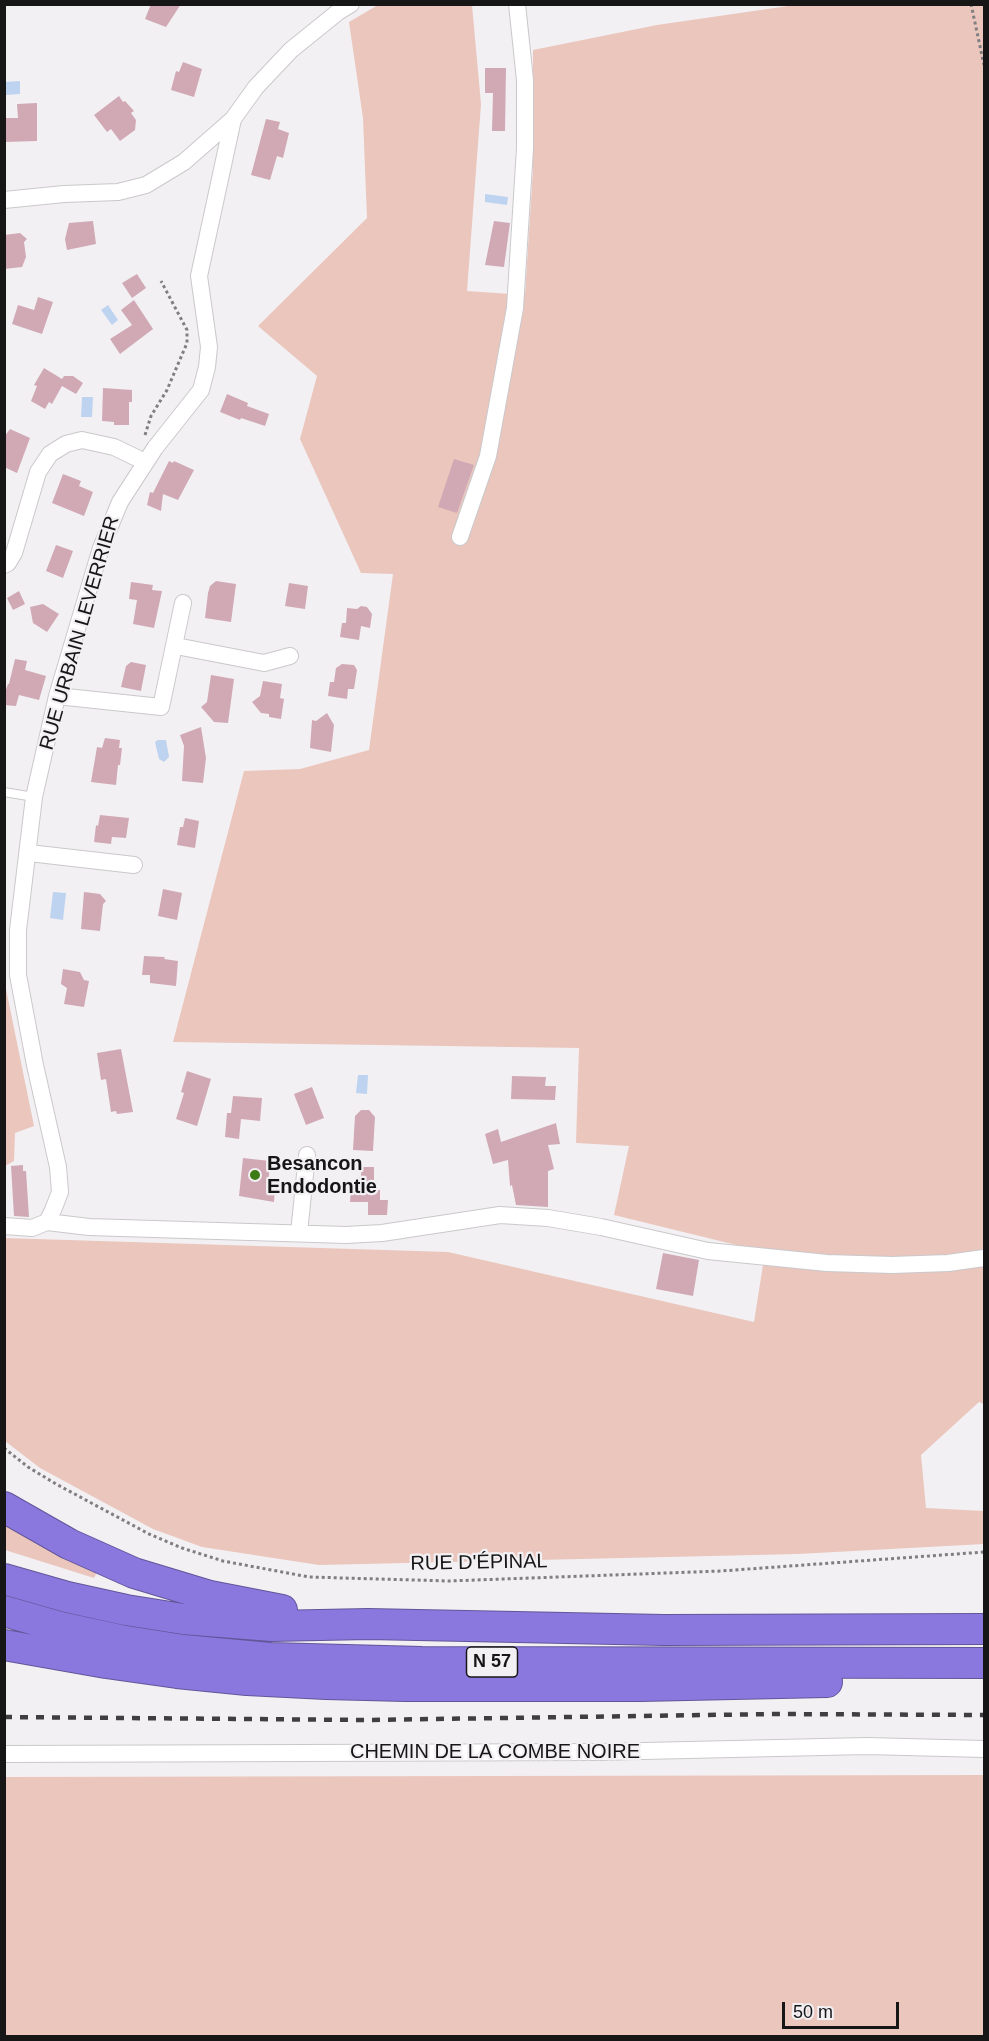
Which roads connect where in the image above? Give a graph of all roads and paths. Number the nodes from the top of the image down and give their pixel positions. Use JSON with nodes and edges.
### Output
{"nodes":[{"id":1,"x":351,"y":4,"type":"edge"},
{"id":2,"x":517,"y":4,"type":"edge"},
{"id":3,"x":971,"y":4,"type":"edge"},
{"id":4,"x":984,"y":65,"type":"edge"},
{"id":5,"x":233,"y":119,"type":"junction"},
{"id":6,"x":4,"y":200,"type":"edge"},
{"id":7,"x":161,"y":281,"type":"dead end"},
{"id":8,"x":150,"y":455,"type":"junction"},
{"id":9,"x":460,"y":537,"type":"dead end"},
{"id":10,"x":4,"y":565,"type":"edge"},
{"id":11,"x":183,"y":603,"type":"dead end"},
{"id":12,"x":176,"y":646,"type":"junction"},
{"id":13,"x":290,"y":656,"type":"dead end"},
{"id":14,"x":57,"y":696,"type":"junction"},
{"id":15,"x":4,"y":792,"type":"edge"},
{"id":16,"x":34,"y":797,"type":"junction"},
{"id":17,"x":29,"y":853,"type":"junction"},
{"id":18,"x":134,"y":865,"type":"dead end"},
{"id":19,"x":307,"y":1155,"type":"dead end"},
{"id":20,"x":47,"y":1222,"type":"junction"},
{"id":21,"x":4,"y":1226,"type":"edge"},
{"id":22,"x":299,"y":1233,"type":"junction"},
{"id":23,"x":984,"y":1258,"type":"edge"},
{"id":24,"x":4,"y":1448,"type":"edge"},
{"id":25,"x":4,"y":1507,"type":"edge"},
{"id":26,"x":984,"y":1552,"type":"edge"},
{"id":27,"x":4,"y":1579,"type":"edge"},
{"id":28,"x":4,"y":1611,"type":"edge"},
{"id":29,"x":368,"y":1624,"type":"junction"},
{"id":30,"x":984,"y":1629,"type":"edge"},
{"id":31,"x":4,"y":1645,"type":"edge"},
{"id":32,"x":984,"y":1663,"type":"edge"},
{"id":33,"x":984,"y":1678,"type":"edge"},
{"id":34,"x":984,"y":1749,"type":"edge"},
{"id":35,"x":4,"y":1754,"type":"edge"}],
"edges":[{"from":1,"to":5,"type":"street","name":"RUE URBAIN LEVERRIER"},
{"from":2,"to":9,"type":"street"},
{"from":3,"to":4,"type":"path"},
{"from":5,"to":6,"type":"street"},
{"from":5,"to":8,"type":"street","name":"RUE URBAIN LEVERRIER"},
{"from":7,"to":8,"type":"path"},
{"from":8,"to":10,"type":"street"},
{"from":8,"to":14,"type":"street","name":"RUE URBAIN LEVERRIER"},
{"from":11,"to":12,"type":"street"},
{"from":12,"to":13,"type":"street"},
{"from":12,"to":14,"type":"street"},
{"from":14,"to":16,"type":"street","name":"RUE URBAIN LEVERRIER"},
{"from":15,"to":16,"type":"lane"},
{"from":16,"to":17,"type":"street","name":"RUE URBAIN LEVERRIER"},
{"from":17,"to":18,"type":"street"},
{"from":17,"to":20,"type":"street","name":"RUE URBAIN LEVERRIER"},
{"from":19,"to":22,"type":"street"},
{"from":20,"to":21,"type":"street"},
{"from":20,"to":22,"type":"street"},
{"from":22,"to":23,"type":"street"},
{"from":24,"to":26,"type":"path","name":"RUE D'ÉPINAL"},
{"from":25,"to":29,"type":"highway"},
{"from":27,"to":29,"type":"highway","number":"N 57"},
{"from":28,"to":32,"type":"highway","number":"N 57"},
{"from":29,"to":30,"type":"highway","number":"N 57"},
{"from":31,"to":33,"type":"highway"},
{"from":34,"to":35,"type":"street","name":"CHEMIN DE LA COMBE NOIRE"}]}
